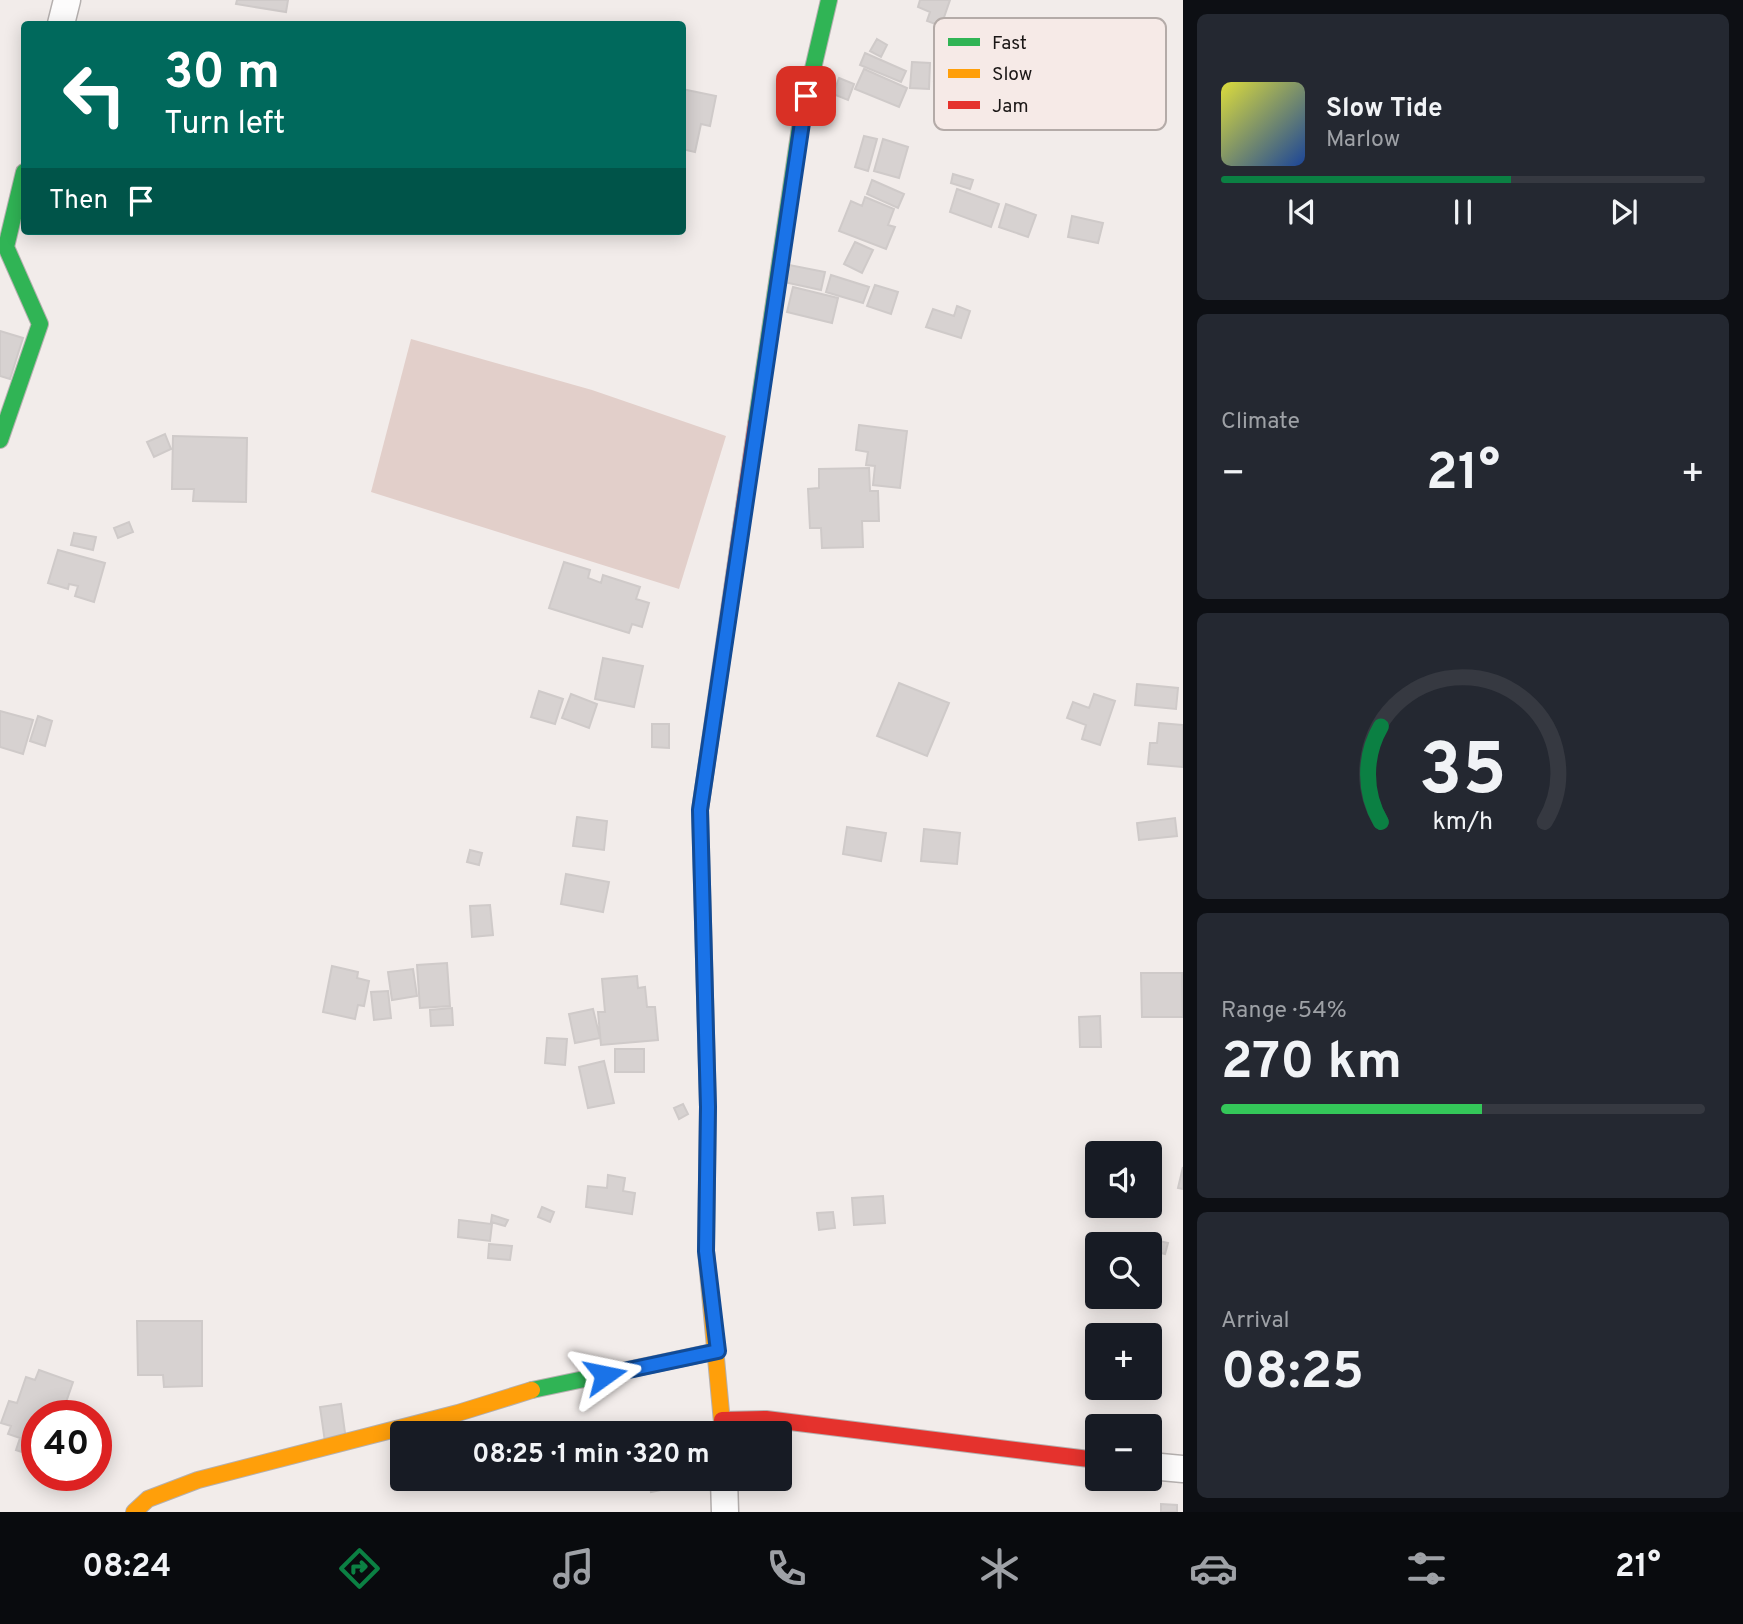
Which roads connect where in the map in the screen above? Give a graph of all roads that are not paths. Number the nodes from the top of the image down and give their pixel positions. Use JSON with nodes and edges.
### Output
{"nodes":[{"id":1,"x":67,"y":0,"type":"edge"},
{"id":2,"x":829,"y":0,"type":"edge"},
{"id":3,"x":62,"y":21,"type":"edge"},
{"id":4,"x":21,"y":185,"type":"edge"},
{"id":5,"x":0,"y":440,"type":"edge"},
{"id":6,"x":718,"y":1351,"type":"junction"},
{"id":7,"x":722,"y":1421,"type":"edge"},
{"id":8,"x":792,"y":1422,"type":"edge"},
{"id":9,"x":1085,"y":1458,"type":"edge"},
{"id":10,"x":1162,"y":1467,"type":"edge"},
{"id":11,"x":1183,"y":1469,"type":"edge"},
{"id":12,"x":724,"y":1491,"type":"edge"},
{"id":13,"x":134,"y":1512,"type":"edge"},
{"id":14,"x":725,"y":1512,"type":"edge"}],
"edges":[{"from":1,"to":3,"type":"street"},
{"from":2,"to":6,"type":"street"},
{"from":4,"to":5,"type":"street"},
{"from":6,"to":7,"type":"street"},
{"from":6,"to":13,"type":"street"},
{"from":8,"to":9,"type":"street"},
{"from":10,"to":11,"type":"street"},
{"from":12,"to":14,"type":"street"}]}
